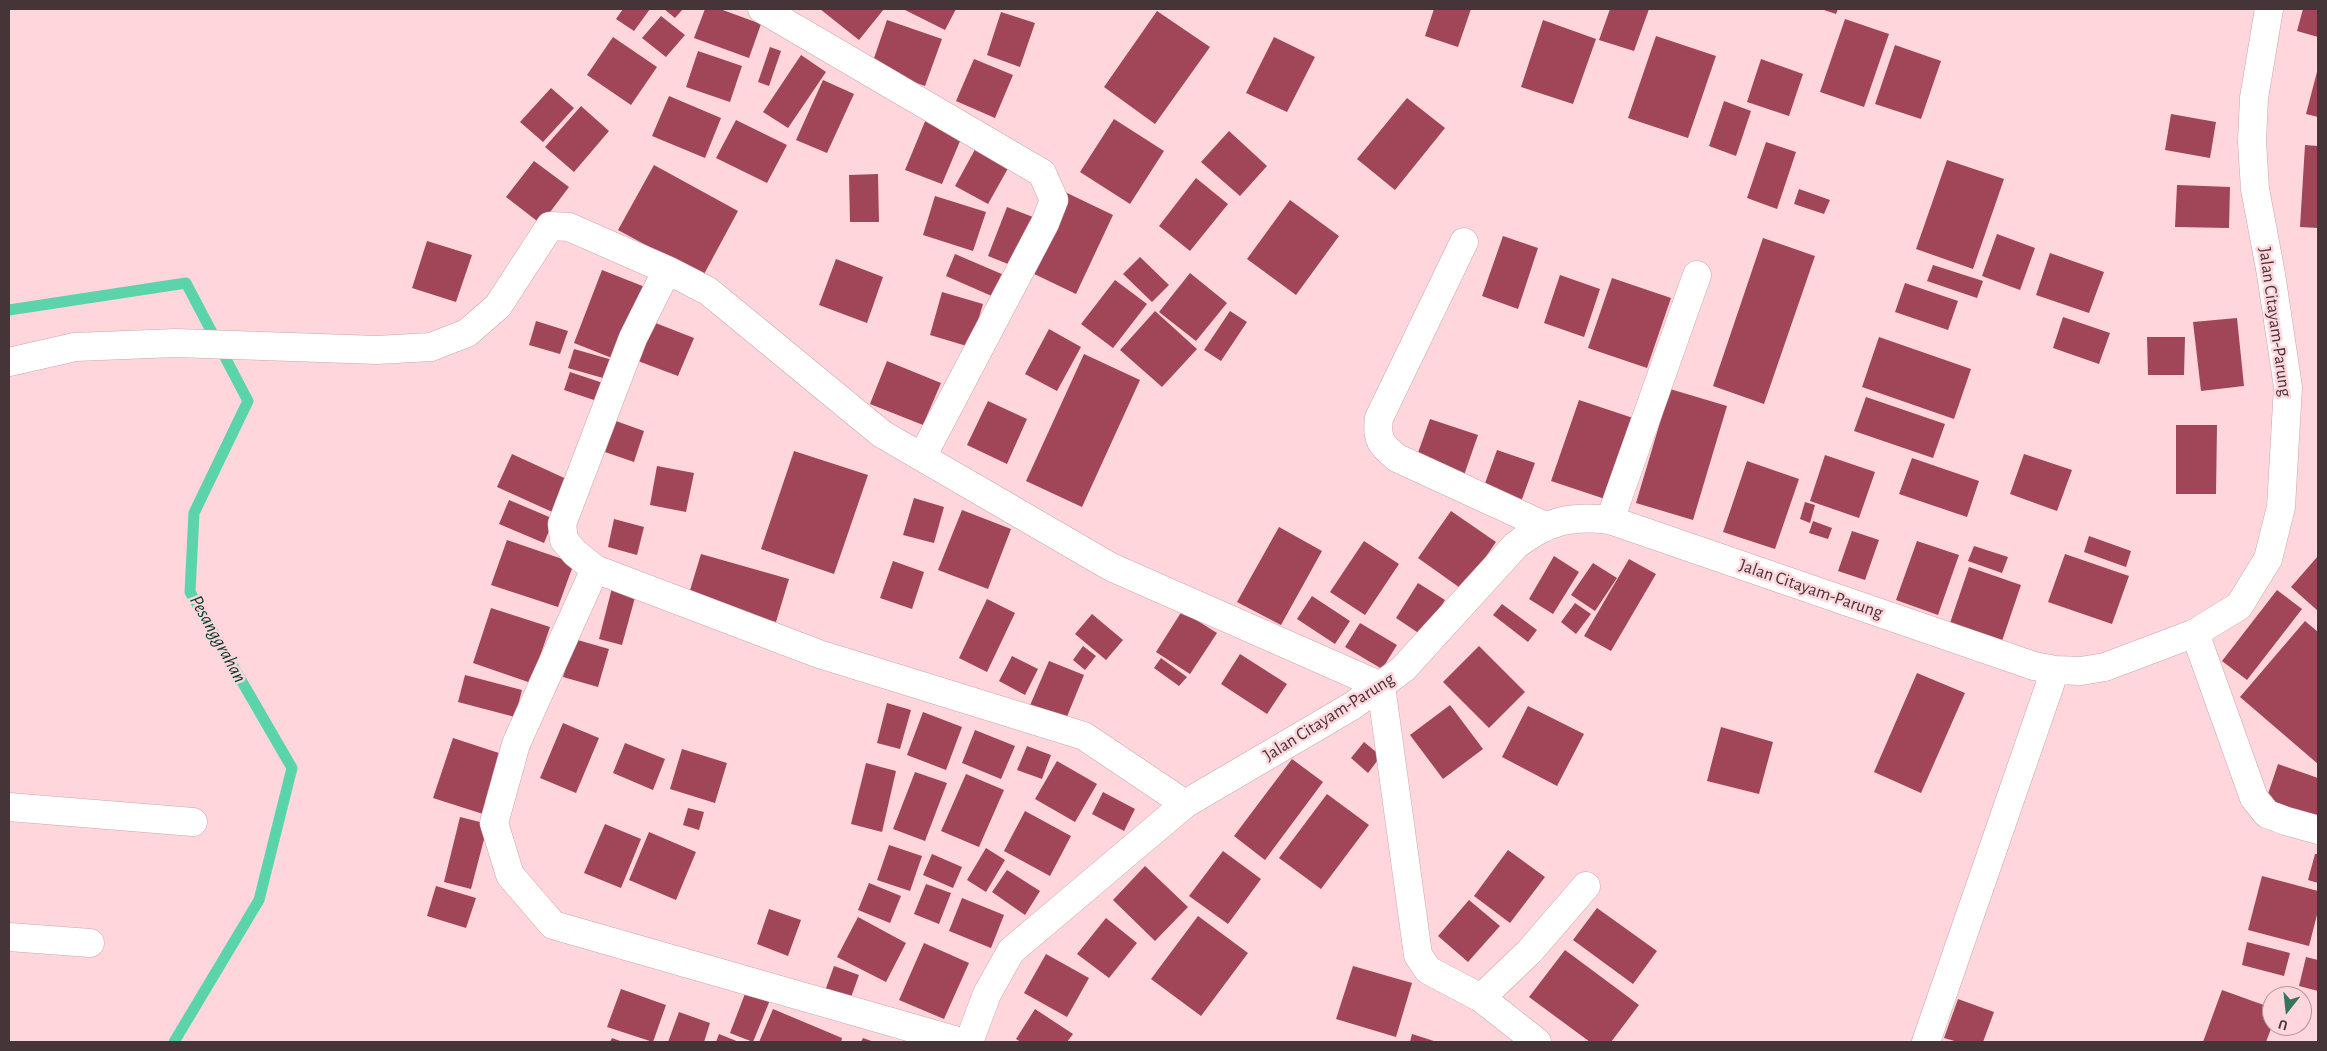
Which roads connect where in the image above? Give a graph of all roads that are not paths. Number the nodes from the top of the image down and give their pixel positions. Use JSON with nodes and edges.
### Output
{"nodes":[{"id":1,"x":762,"y":9,"type":"edge"},
{"id":2,"x":2269,"y":9,"type":"edge"},
{"id":3,"x":1464,"y":242,"type":"dead end"},
{"id":4,"x":667,"y":270,"type":"junction"},
{"id":5,"x":1697,"y":275,"type":"dead end"},
{"id":6,"x":9,"y":362,"type":"edge"},
{"id":7,"x":922,"y":457,"type":"junction"},
{"id":8,"x":1610,"y":520,"type":"junction"},
{"id":9,"x":1545,"y":526,"type":"junction"},
{"id":10,"x":595,"y":569,"type":"junction"},
{"id":11,"x":2195,"y":633,"type":"junction"},
{"id":12,"x":2055,"y":670,"type":"junction"},
{"id":13,"x":1381,"y":686,"type":"junction"},
{"id":14,"x":1185,"y":804,"type":"junction"},
{"id":15,"x":9,"y":807,"type":"edge"},
{"id":16,"x":193,"y":822,"type":"dead end"},
{"id":17,"x":2318,"y":830,"type":"edge"},
{"id":18,"x":1586,"y":886,"type":"dead end"},
{"id":19,"x":9,"y":937,"type":"edge"},
{"id":20,"x":90,"y":943,"type":"dead end"},
{"id":21,"x":1481,"y":998,"type":"junction"},
{"id":22,"x":961,"y":1042,"type":"edge"},
{"id":23,"x":969,"y":1042,"type":"edge"},
{"id":24,"x":1537,"y":1042,"type":"edge"},
{"id":25,"x":1926,"y":1042,"type":"edge"}],
"edges":[{"from":1,"to":7,"type":"street"},
{"from":2,"to":11,"type":"street","name":"Jalan Citayam-Parung"},
{"from":3,"to":9,"type":"street"},
{"from":4,"to":6,"type":"street"},
{"from":4,"to":7,"type":"street"},
{"from":4,"to":10,"type":"street"},
{"from":5,"to":8,"type":"street"},
{"from":7,"to":13,"type":"street"},
{"from":8,"to":9,"type":"street","name":"Jalan Citayam-Parung"},
{"from":8,"to":12,"type":"street","name":"Jalan Citayam-Parung"},
{"from":9,"to":13,"type":"street","name":"Jalan Citayam-Parung"},
{"from":10,"to":14,"type":"street"},
{"from":10,"to":22,"type":"street"},
{"from":11,"to":12,"type":"street","name":"Jalan Citayam-Parung"},
{"from":11,"to":17,"type":"street"},
{"from":12,"to":25,"type":"street"},
{"from":13,"to":14,"type":"street","name":"Jalan Citayam-Parung"},
{"from":13,"to":21,"type":"street"},
{"from":14,"to":23,"type":"street","name":"Jalan Citayam-Parung"},
{"from":15,"to":16,"type":"street"},
{"from":18,"to":21,"type":"street"},
{"from":19,"to":20,"type":"street"},
{"from":21,"to":24,"type":"street"}]}
